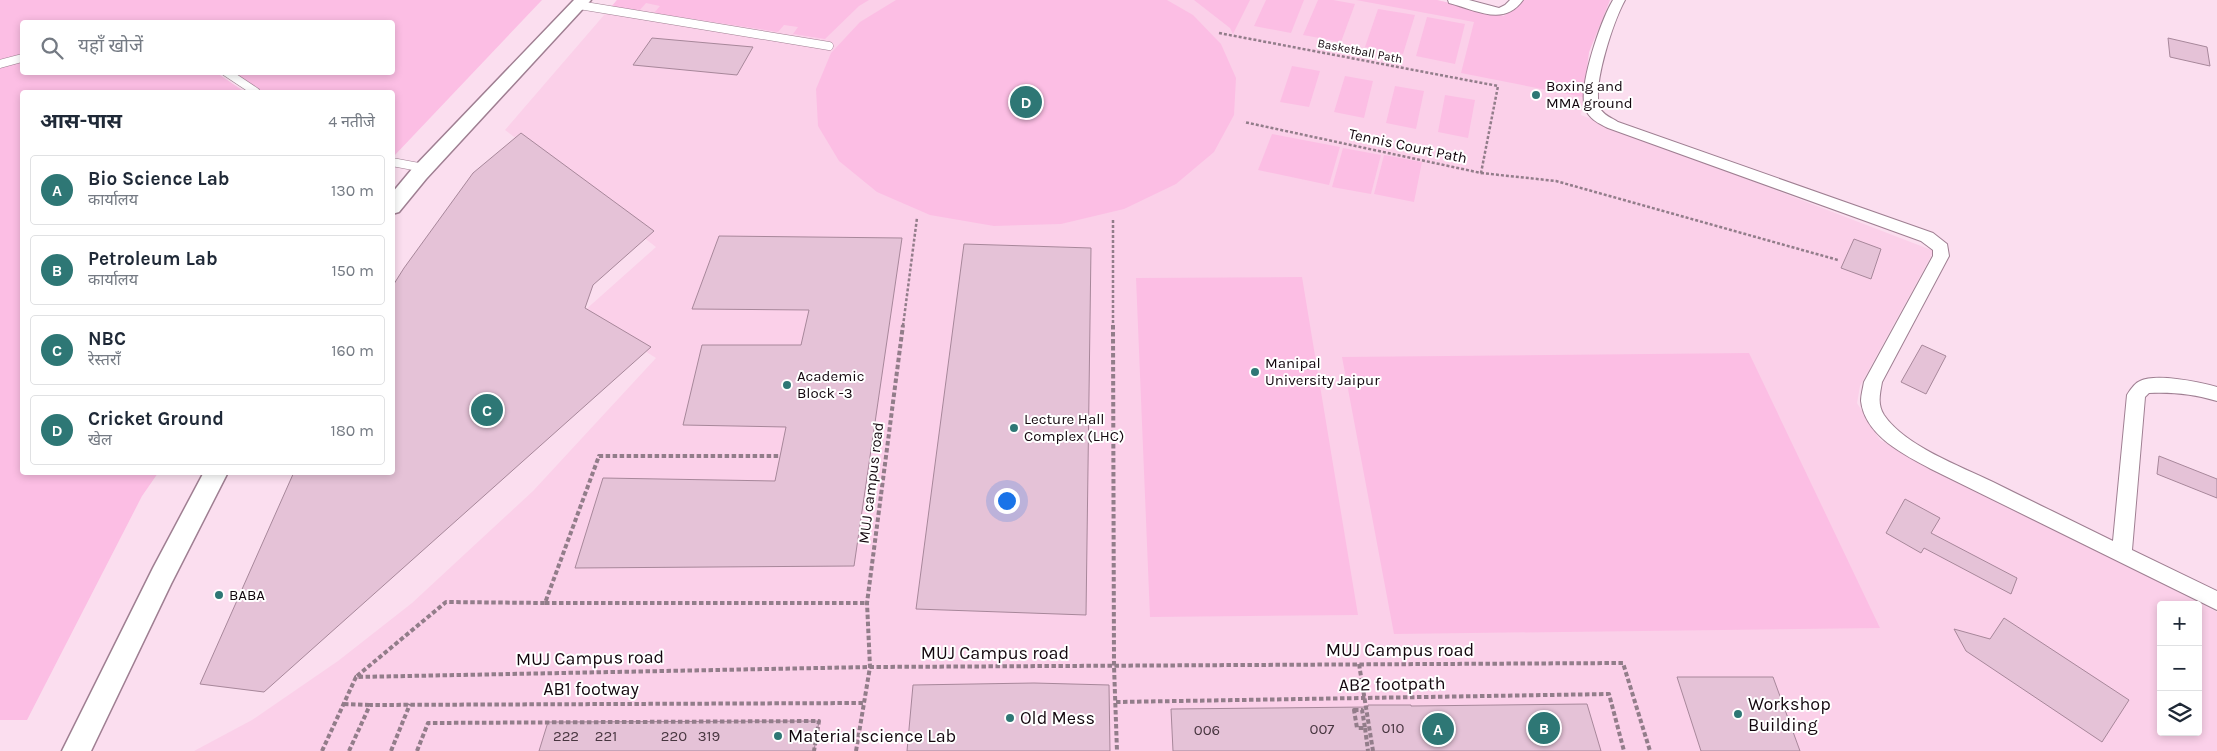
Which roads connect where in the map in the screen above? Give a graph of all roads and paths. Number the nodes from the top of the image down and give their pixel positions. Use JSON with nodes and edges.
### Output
{"nodes":[{"id":1,"x":1455,"y":0,"type":"edge"},
{"id":2,"x":1517,"y":0,"type":"edge"},
{"id":3,"x":1619,"y":0,"type":"edge"},
{"id":4,"x":581,"y":2,"type":"edge"},
{"id":5,"x":1219,"y":32,"type":"dead end"},
{"id":6,"x":829,"y":46,"type":"dead end"},
{"id":7,"x":20,"y":59,"type":"edge"},
{"id":8,"x":0,"y":64,"type":"edge"},
{"id":9,"x":230,"y":75,"type":"edge"},
{"id":10,"x":1498,"y":86,"type":"joint"},
{"id":11,"x":253,"y":90,"type":"edge"},
{"id":12,"x":1244,"y":122,"type":"dead end"},
{"id":13,"x":395,"y":163,"type":"edge"},
{"id":14,"x":424,"y":168,"type":"junction"},
{"id":15,"x":1481,"y":173,"type":"junction"},
{"id":16,"x":395,"y":203,"type":"edge"},
{"id":17,"x":917,"y":218,"type":"dead end"},
{"id":18,"x":1113,"y":220,"type":"dead end"},
{"id":19,"x":1838,"y":260,"type":"dead end"},
{"id":20,"x":2217,"y":394,"type":"edge"},
{"id":21,"x":780,"y":456,"type":"dead end"},
{"id":22,"x":214,"y":475,"type":"edge"},
{"id":23,"x":2122,"y":554,"type":"junction"},
{"id":24,"x":2217,"y":601,"type":"edge"},
{"id":25,"x":545,"y":603,"type":"junction"},
{"id":26,"x":867,"y":603,"type":"junction"},
{"id":27,"x":1359,"y":664,"type":"junction"},
{"id":28,"x":1114,"y":666,"type":"junction"},
{"id":29,"x":870,"y":667,"type":"junction"},
{"id":30,"x":356,"y":677,"type":"junction"},
{"id":31,"x":1365,"y":698,"type":"junction"},
{"id":32,"x":1116,"y":702,"type":"junction"},
{"id":33,"x":863,"y":703,"type":"junction"},
{"id":34,"x":344,"y":704,"type":"junction"},
{"id":35,"x":410,"y":704,"type":"junction"},
{"id":36,"x":370,"y":705,"type":"junction"},
{"id":37,"x":1365,"y":728,"type":"junction"},
{"id":38,"x":76,"y":751,"type":"edge"},
{"id":39,"x":322,"y":751,"type":"edge"},
{"id":40,"x":349,"y":751,"type":"edge"},
{"id":41,"x":391,"y":751,"type":"edge"},
{"id":42,"x":417,"y":751,"type":"edge"},
{"id":43,"x":814,"y":751,"type":"edge"},
{"id":44,"x":856,"y":751,"type":"edge"},
{"id":45,"x":1118,"y":751,"type":"edge"},
{"id":46,"x":1368,"y":751,"type":"edge"},
{"id":47,"x":1373,"y":751,"type":"edge"},
{"id":48,"x":1624,"y":751,"type":"edge"},
{"id":49,"x":1650,"y":751,"type":"edge"}],
"edges":[{"from":1,"to":2,"type":"street"},
{"from":3,"to":23,"type":"street"},
{"from":4,"to":6,"type":"lane"},
{"from":4,"to":14,"type":"street"},
{"from":5,"to":10,"type":"path","name":"Basketball Path"},
{"from":7,"to":8,"type":"lane"},
{"from":9,"to":11,"type":"lane"},
{"from":10,"to":15,"type":"path","name":"Tennis Court Path"},
{"from":12,"to":15,"type":"path","name":"Tennis Court Path"},
{"from":13,"to":14,"type":"lane"},
{"from":14,"to":16,"type":"street"},
{"from":15,"to":19,"type":"path"},
{"from":17,"to":26,"type":"path","name":"MUJ campus road"},
{"from":18,"to":28,"type":"path"},
{"from":20,"to":23,"type":"street"},
{"from":21,"to":25,"type":"path"},
{"from":22,"to":38,"type":"street"},
{"from":23,"to":24,"type":"street"},
{"from":25,"to":26,"type":"path"},
{"from":25,"to":30,"type":"path"},
{"from":26,"to":29,"type":"path","name":"MUJ campus road"},
{"from":27,"to":28,"type":"path","name":"MUJ Campus road"},
{"from":27,"to":31,"type":"path"},
{"from":27,"to":49,"type":"path","name":"MUJ Campus road"},
{"from":28,"to":29,"type":"path","name":"MUJ Campus road"},
{"from":28,"to":32,"type":"path"},
{"from":29,"to":30,"type":"path","name":"MUJ Campus road"},
{"from":29,"to":33,"type":"path","name":"MUJ campus road"},
{"from":30,"to":34,"type":"path"},
{"from":31,"to":32,"type":"path","name":"AB2 footpath"},
{"from":31,"to":47,"type":"path"},
{"from":31,"to":48,"type":"path","name":"AB2 footpath"},
{"from":32,"to":45,"type":"path"},
{"from":33,"to":35,"type":"path","name":"AB1 footway"},
{"from":33,"to":44,"type":"path","name":"MUJ campus road"},
{"from":34,"to":36,"type":"path","name":"AB1 footway"},
{"from":34,"to":39,"type":"path"},
{"from":35,"to":36,"type":"path","name":"AB1 footway"},
{"from":35,"to":41,"type":"path"},
{"from":36,"to":40,"type":"path"},
{"from":37,"to":37,"type":"path"},
{"from":37,"to":46,"type":"path"},
{"from":42,"to":43,"type":"path"}]}
